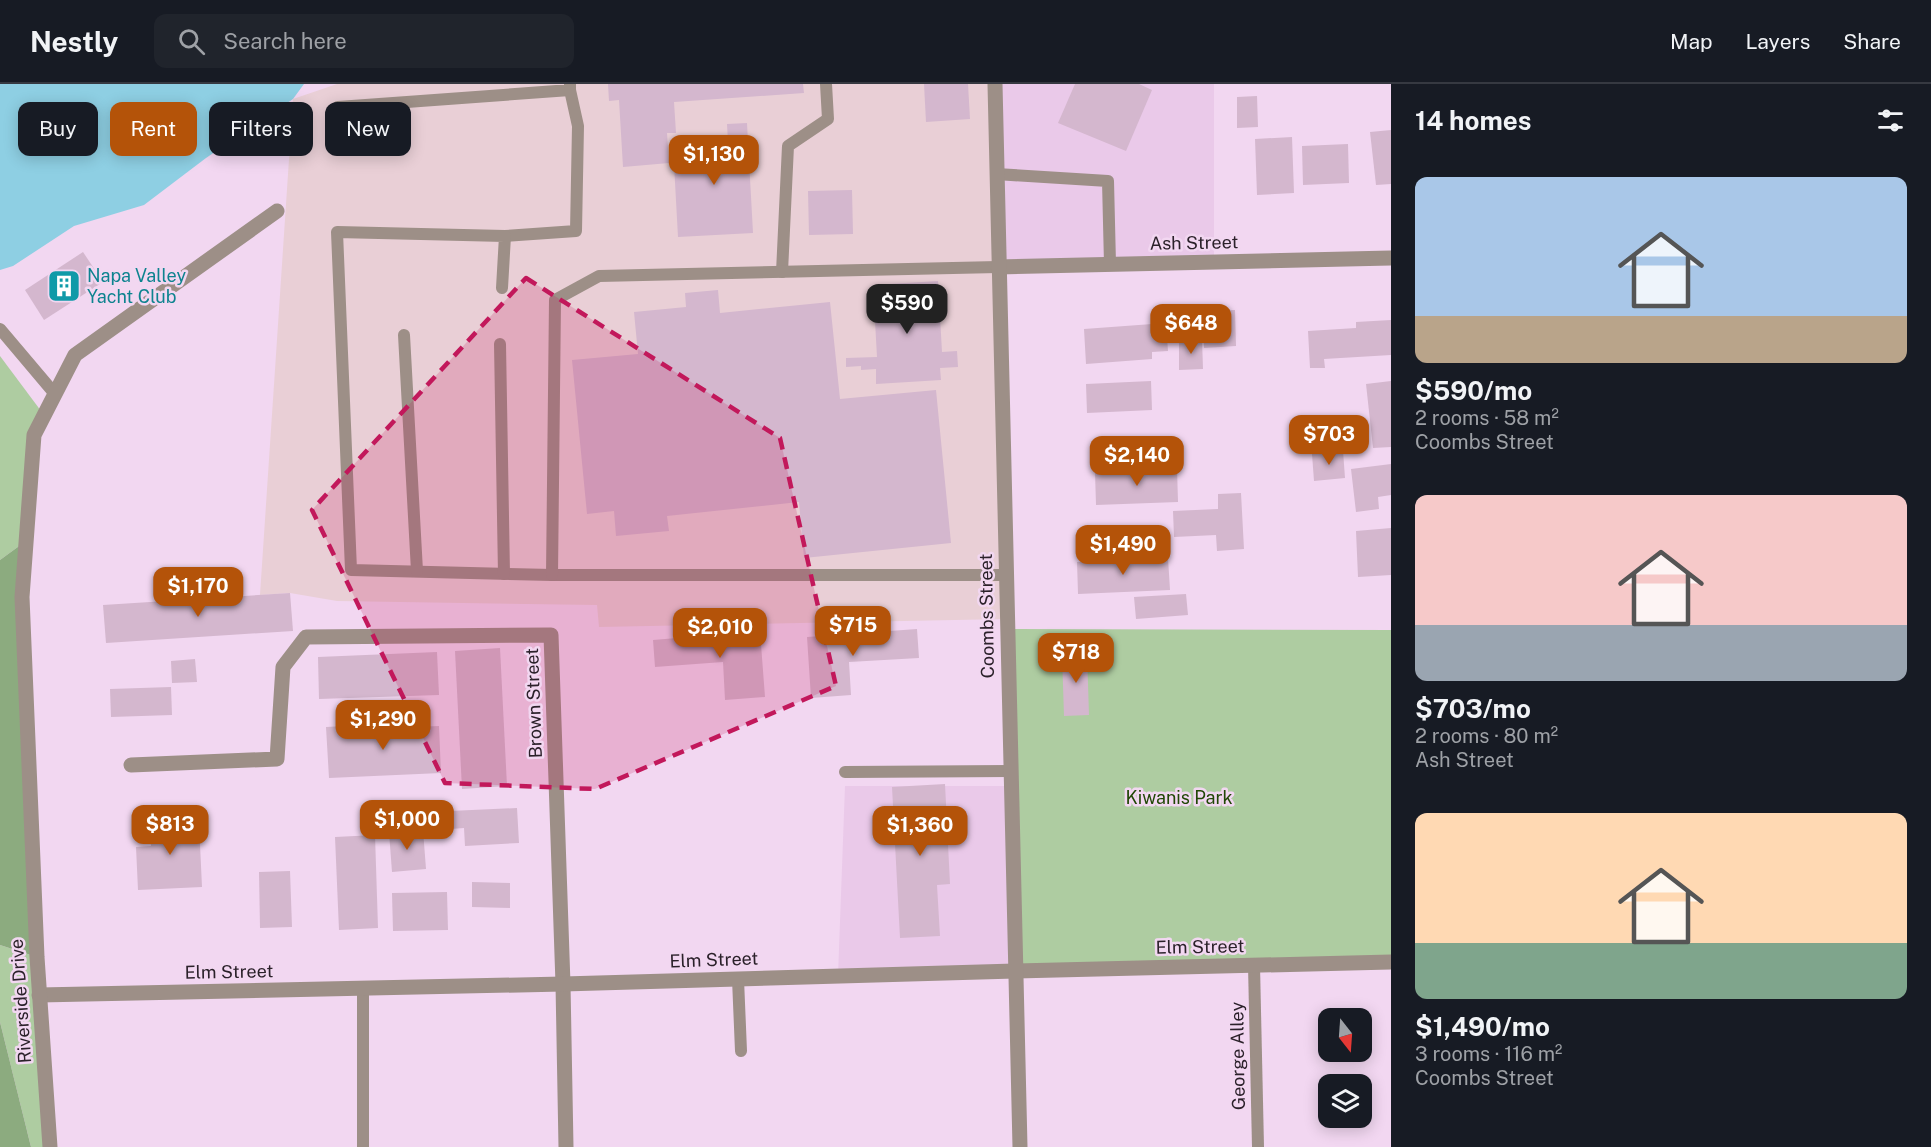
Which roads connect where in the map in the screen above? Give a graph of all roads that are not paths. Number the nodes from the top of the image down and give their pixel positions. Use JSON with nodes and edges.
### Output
{"nodes":[{"id":1,"x":826,"y":84,"type":"edge"},
{"id":2,"x":995,"y":84,"type":"edge"},
{"id":3,"x":570,"y":87,"type":"edge"},
{"id":4,"x":396,"y":102,"type":"edge"},
{"id":5,"x":996,"y":174,"type":"junction"},
{"id":6,"x":277,"y":211,"type":"dead end"},
{"id":7,"x":505,"y":236,"type":"junction"},
{"id":8,"x":1391,"y":258,"type":"edge"},
{"id":9,"x":1110,"y":264,"type":"junction"},
{"id":10,"x":998,"y":267,"type":"junction"},
{"id":11,"x":782,"y":272,"type":"junction"},
{"id":12,"x":502,"y":288,"type":"dead end"},
{"id":13,"x":0,"y":329,"type":"edge"},
{"id":14,"x":404,"y":335,"type":"dead end"},
{"id":15,"x":500,"y":344,"type":"dead end"},
{"id":16,"x":55,"y":394,"type":"junction"},
{"id":17,"x":417,"y":572,"type":"junction"},
{"id":18,"x":504,"y":574,"type":"junction"},
{"id":19,"x":552,"y":575,"type":"junction"},
{"id":20,"x":1005,"y":575,"type":"junction"},
{"id":21,"x":131,"y":765,"type":"dead end"},
{"id":22,"x":1010,"y":771,"type":"junction"},
{"id":23,"x":845,"y":772,"type":"dead end"},
{"id":24,"x":1391,"y":962,"type":"edge"},
{"id":25,"x":1254,"y":965,"type":"junction"},
{"id":26,"x":1015,"y":971,"type":"junction"},
{"id":27,"x":738,"y":979,"type":"junction"},
{"id":28,"x":563,"y":984,"type":"junction"},
{"id":29,"x":363,"y":989,"type":"junction"},
{"id":30,"x":39,"y":995,"type":"junction"},
{"id":31,"x":741,"y":1051,"type":"dead end"},
{"id":32,"x":50,"y":1147,"type":"edge"},
{"id":33,"x":363,"y":1147,"type":"edge"},
{"id":34,"x":566,"y":1147,"type":"edge"},
{"id":35,"x":1020,"y":1147,"type":"edge"},
{"id":36,"x":1258,"y":1147,"type":"edge"}],
"edges":[{"from":1,"to":11,"type":"lane"},
{"from":2,"to":5,"type":"street","name":"Coombs Street"},
{"from":3,"to":4,"type":"lane"},
{"from":3,"to":7,"type":"lane"},
{"from":5,"to":9,"type":"lane"},
{"from":5,"to":10,"type":"street","name":"Coombs Street"},
{"from":6,"to":16,"type":"street","name":"Riverside Drive"},
{"from":7,"to":12,"type":"lane"},
{"from":7,"to":17,"type":"lane"},
{"from":8,"to":9,"type":"street","name":"Ash Street"},
{"from":9,"to":10,"type":"street","name":"Ash Street"},
{"from":10,"to":11,"type":"lane"},
{"from":10,"to":20,"type":"street","name":"Coombs Street"},
{"from":11,"to":19,"type":"lane"},
{"from":13,"to":16,"type":"lane"},
{"from":14,"to":17,"type":"lane"},
{"from":15,"to":18,"type":"lane"},
{"from":16,"to":30,"type":"street","name":"Riverside Drive"},
{"from":17,"to":18,"type":"lane"},
{"from":18,"to":19,"type":"lane"},
{"from":19,"to":20,"type":"lane"},
{"from":20,"to":22,"type":"street","name":"Coombs Street"},
{"from":21,"to":28,"type":"street","name":"Brown Street"},
{"from":22,"to":23,"type":"lane"},
{"from":22,"to":26,"type":"street","name":"Coombs Street"},
{"from":24,"to":25,"type":"street","name":"Elm Street"},
{"from":25,"to":26,"type":"street","name":"Elm Street"},
{"from":25,"to":36,"type":"lane","name":"George Alley"},
{"from":26,"to":27,"type":"street","name":"Elm Street"},
{"from":26,"to":35,"type":"street","name":"Coombs Street"},
{"from":27,"to":28,"type":"street","name":"Elm Street"},
{"from":27,"to":31,"type":"lane"},
{"from":28,"to":29,"type":"street","name":"Elm Street"},
{"from":28,"to":34,"type":"street","name":"Brown Street"},
{"from":29,"to":30,"type":"street","name":"Elm Street"},
{"from":29,"to":33,"type":"lane"},
{"from":30,"to":32,"type":"street","name":"Riverside Drive"}]}
